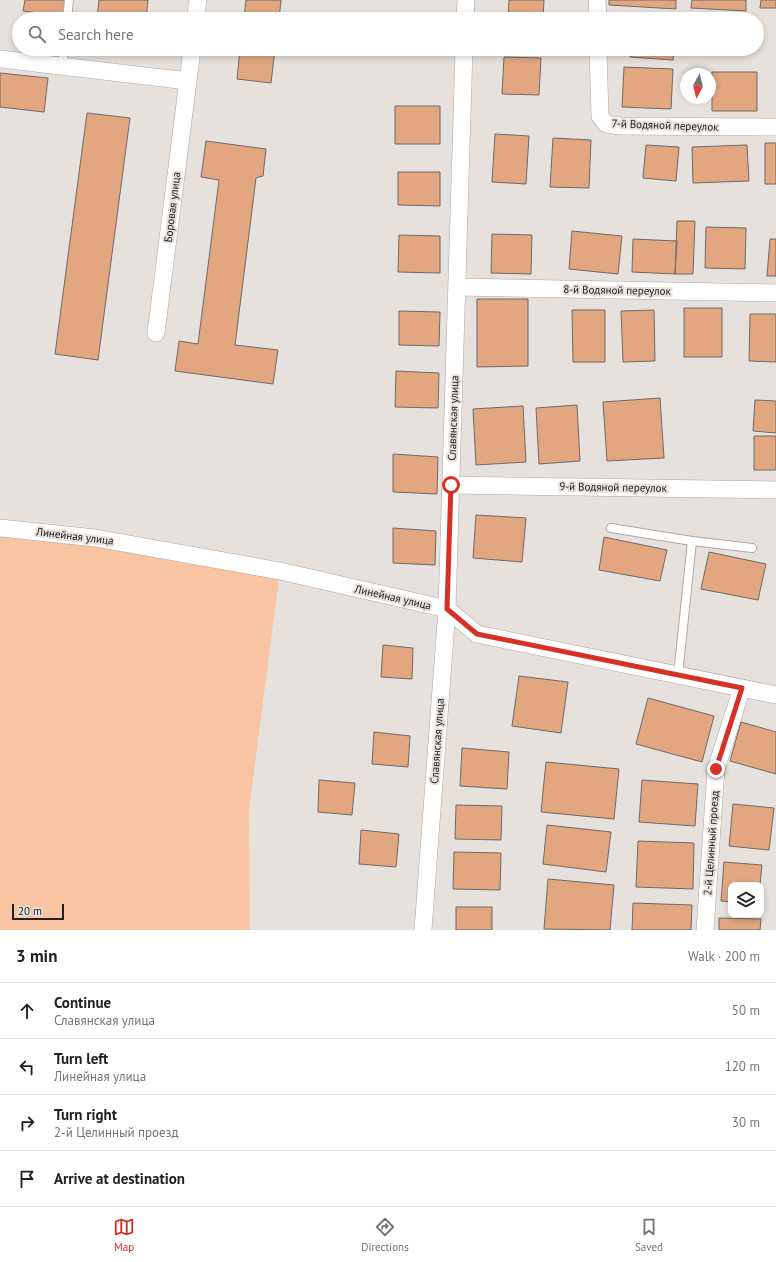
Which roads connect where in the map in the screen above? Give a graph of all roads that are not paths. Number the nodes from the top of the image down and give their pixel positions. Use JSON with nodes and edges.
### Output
{"nodes":[{"id":1,"x":69,"y":0,"type":"edge"},
{"id":2,"x":198,"y":0,"type":"edge"},
{"id":3,"x":466,"y":0,"type":"edge"},
{"id":4,"x":597,"y":0,"type":"edge"},
{"id":5,"x":68,"y":12,"type":"edge"},
{"id":6,"x":196,"y":12,"type":"edge"},
{"id":7,"x":465,"y":12,"type":"edge"},
{"id":8,"x":598,"y":12,"type":"edge"},
{"id":9,"x":63,"y":56,"type":"edge"},
{"id":10,"x":191,"y":56,"type":"edge"},
{"id":11,"x":464,"y":56,"type":"edge"},
{"id":12,"x":598,"y":56,"type":"edge"},
{"id":13,"x":0,"y":59,"type":"edge"},
{"id":14,"x":62,"y":66,"type":"junction"},
{"id":15,"x":188,"y":81,"type":"junction"},
{"id":16,"x":776,"y":128,"type":"edge"},
{"id":17,"x":457,"y":287,"type":"junction"},
{"id":18,"x":776,"y":293,"type":"edge"},
{"id":19,"x":156,"y":332,"type":"dead end"},
{"id":20,"x":451,"y":485,"type":"junction"},
{"id":21,"x":776,"y":490,"type":"edge"},
{"id":22,"x":0,"y":528,"type":"edge"},
{"id":23,"x":611,"y":528,"type":"dead end"},
{"id":24,"x":692,"y":541,"type":"junction"},
{"id":25,"x":752,"y":548,"type":"dead end"},
{"id":26,"x":447,"y":609,"type":"junction"},
{"id":27,"x":678,"y":675,"type":"junction"},
{"id":28,"x":742,"y":688,"type":"junction"},
{"id":29,"x":776,"y":695,"type":"edge"},
{"id":30,"x":423,"y":930,"type":"edge"},
{"id":31,"x":705,"y":930,"type":"edge"}],
"edges":[{"from":1,"to":5,"type":"lane"},
{"from":2,"to":6,"type":"street"},
{"from":3,"to":7,"type":"street"},
{"from":4,"to":8,"type":"street"},
{"from":9,"to":14,"type":"lane"},
{"from":10,"to":15,"type":"street","name":"Боровая улица"},
{"from":11,"to":17,"type":"street","name":"Славянская улица"},
{"from":12,"to":16,"type":"street","name":"7-й Водяной переулок"},
{"from":13,"to":14,"type":"street"},
{"from":14,"to":15,"type":"street"},
{"from":15,"to":19,"type":"street","name":"Боровая улица"},
{"from":17,"to":18,"type":"street","name":"8-й Водяной переулок"},
{"from":17,"to":20,"type":"street","name":"Славянская улица"},
{"from":20,"to":21,"type":"street","name":"9-й Водяной переулок"},
{"from":20,"to":26,"type":"street","name":"Славянская улица"},
{"from":22,"to":26,"type":"street","name":"Линейная улица"},
{"from":23,"to":24,"type":"lane"},
{"from":24,"to":25,"type":"lane"},
{"from":24,"to":27,"type":"lane"},
{"from":26,"to":27,"type":"street","name":"Линейная улица"},
{"from":26,"to":30,"type":"street","name":"Славянская улица"},
{"from":27,"to":28,"type":"street","name":"Линейная улица"},
{"from":28,"to":29,"type":"street","name":"Линейная улица"},
{"from":28,"to":31,"type":"street","name":"2-й Целинный проезд"}]}
